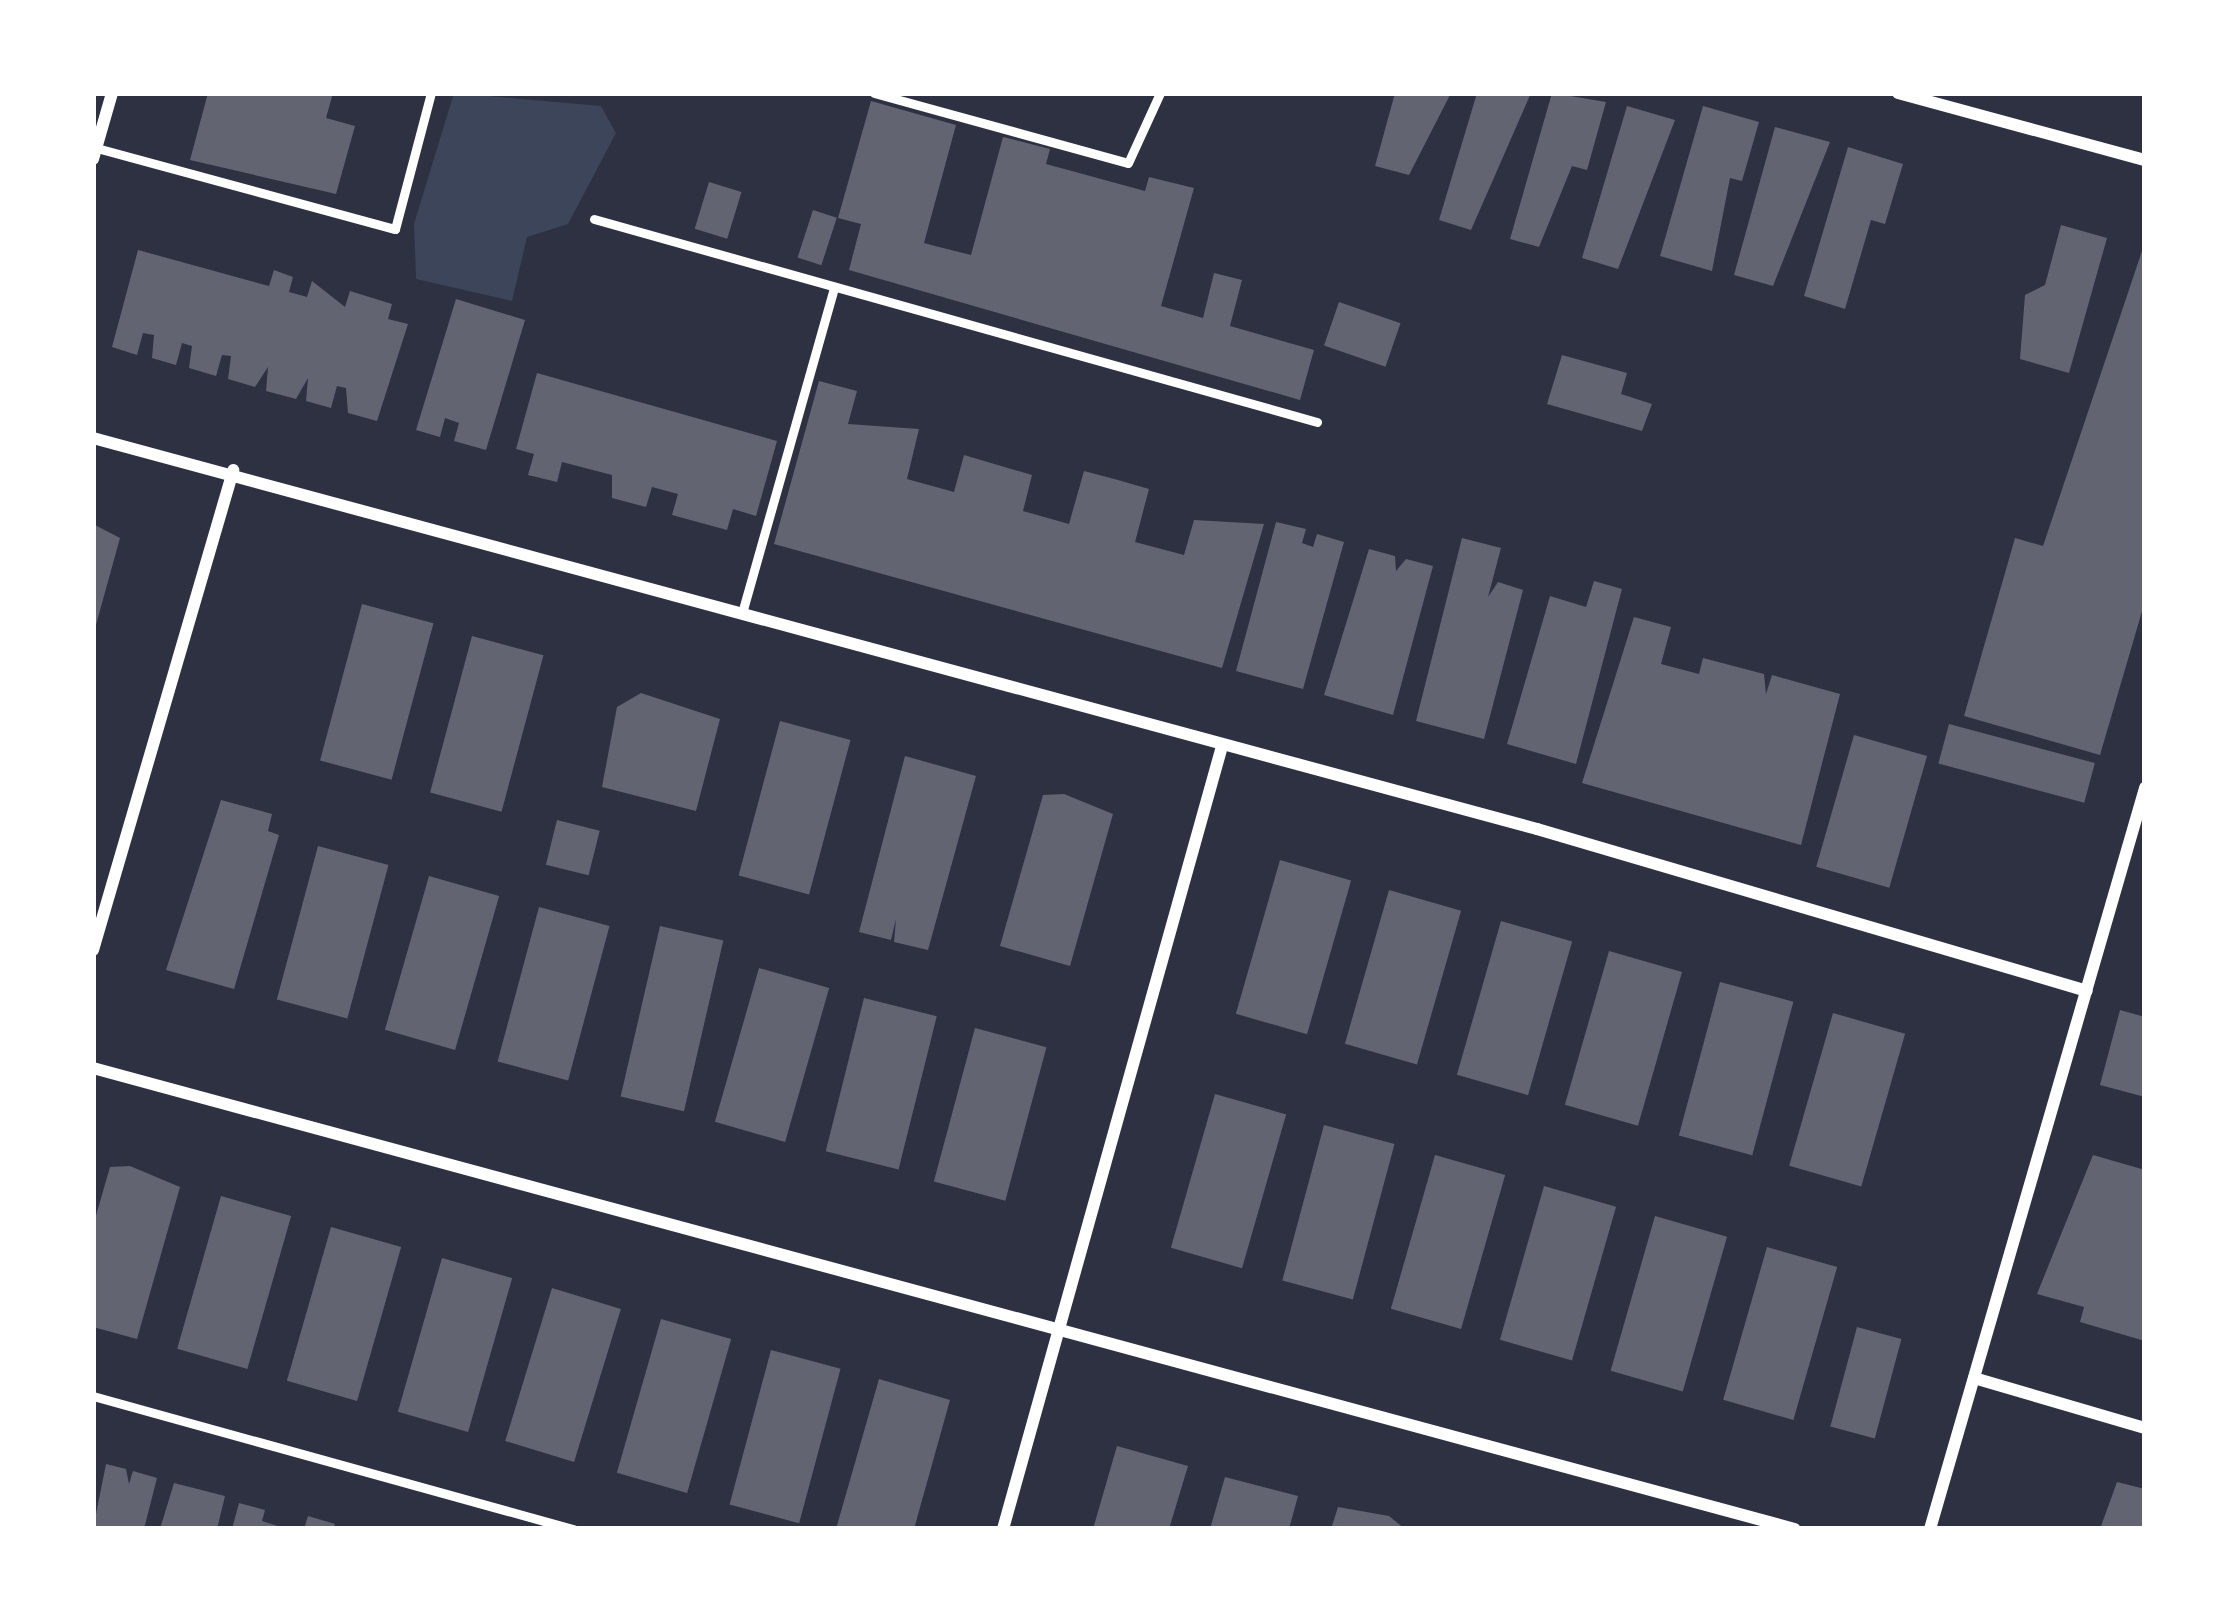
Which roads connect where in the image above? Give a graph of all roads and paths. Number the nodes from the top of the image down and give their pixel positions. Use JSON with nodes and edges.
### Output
{"nodes":[{"id":1,"x":112,"y":93,"type":"edge"},
{"id":2,"x":431,"y":93,"type":"edge"},
{"id":3,"x":874,"y":93,"type":"edge"},
{"id":4,"x":1160,"y":93,"type":"edge"},
{"id":5,"x":1898,"y":93,"type":"edge"},
{"id":6,"x":94,"y":151,"type":"edge"},
{"id":7,"x":2145,"y":160,"type":"edge"},
{"id":8,"x":594,"y":219,"type":"dead end"},
{"id":9,"x":834,"y":286,"type":"junction"},
{"id":10,"x":1317,"y":422,"type":"dead end"},
{"id":11,"x":93,"y":438,"type":"edge"},
{"id":12,"x":232,"y":470,"type":"junction"},
{"id":13,"x":742,"y":613,"type":"junction"},
{"id":14,"x":1222,"y":746,"type":"junction"},
{"id":15,"x":2145,"y":788,"type":"edge"},
{"id":16,"x":93,"y":950,"type":"edge"},
{"id":17,"x":2087,"y":991,"type":"junction"},
{"id":18,"x":93,"y":1068,"type":"edge"},
{"id":19,"x":1056,"y":1331,"type":"junction"},
{"id":20,"x":1974,"y":1378,"type":"junction"},
{"id":21,"x":93,"y":1396,"type":"edge"},
{"id":22,"x":2145,"y":1428,"type":"edge"},
{"id":23,"x":574,"y":1529,"type":"edge"},
{"id":24,"x":1003,"y":1529,"type":"edge"},
{"id":25,"x":1795,"y":1529,"type":"edge"},
{"id":26,"x":1930,"y":1529,"type":"edge"}],
"edges":[{"from":1,"to":6,"type":"street"},
{"from":2,"to":6,"type":"lane"},
{"from":3,"to":4,"type":"lane"},
{"from":5,"to":7,"type":"street"},
{"from":8,"to":9,"type":"lane"},
{"from":9,"to":10,"type":"lane"},
{"from":9,"to":13,"type":"lane"},
{"from":11,"to":12,"type":"street"},
{"from":12,"to":13,"type":"street"},
{"from":12,"to":16,"type":"street"},
{"from":13,"to":14,"type":"street"},
{"from":14,"to":17,"type":"street"},
{"from":14,"to":19,"type":"street"},
{"from":15,"to":17,"type":"street"},
{"from":17,"to":20,"type":"street"},
{"from":18,"to":19,"type":"street"},
{"from":19,"to":24,"type":"street"},
{"from":19,"to":25,"type":"street"},
{"from":20,"to":22,"type":"street"},
{"from":20,"to":26,"type":"street"},
{"from":21,"to":23,"type":"lane"}]}
